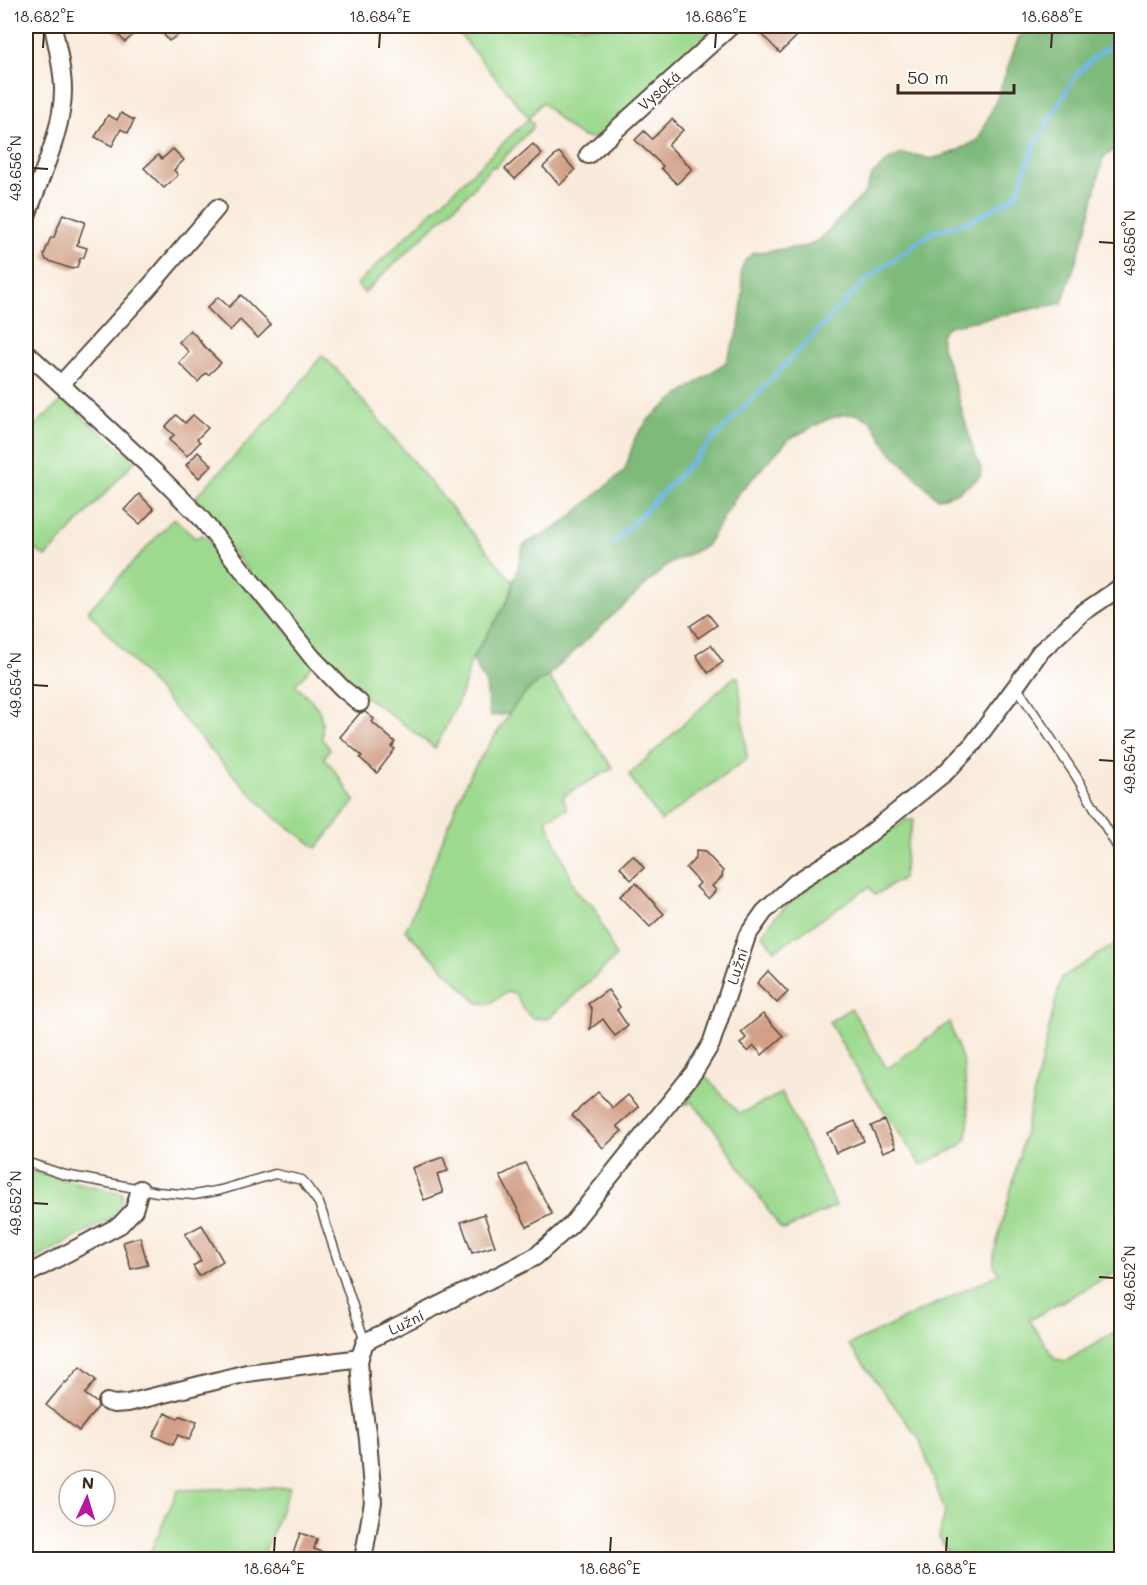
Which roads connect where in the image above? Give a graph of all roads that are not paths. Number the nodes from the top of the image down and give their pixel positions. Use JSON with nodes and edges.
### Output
{"nodes":[{"id":1,"x":53,"y":26,"type":"edge"},
{"id":2,"x":730,"y":26,"type":"edge"},
{"id":3,"x":588,"y":155,"type":"dead end"},
{"id":4,"x":217,"y":208,"type":"dead end"},
{"id":5,"x":26,"y":219,"type":"edge"},
{"id":6,"x":26,"y":352,"type":"edge"},
{"id":7,"x":61,"y":384,"type":"junction"},
{"id":8,"x":1122,"y":586,"type":"edge"},
{"id":9,"x":1016,"y":686,"type":"junction"},
{"id":10,"x":360,"y":703,"type":"dead end"},
{"id":11,"x":1122,"y":855,"type":"edge"},
{"id":12,"x":26,"y":1162,"type":"edge"},
{"id":13,"x":140,"y":1189,"type":"junction"},
{"id":14,"x":26,"y":1275,"type":"edge"},
{"id":15,"x":362,"y":1350,"type":"junction"},
{"id":16,"x":107,"y":1402,"type":"dead end"},
{"id":17,"x":363,"y":1560,"type":"edge"}],
"edges":[{"from":1,"to":5,"type":"street"},
{"from":2,"to":3,"type":"street","name":"Vysoká"},
{"from":4,"to":7,"type":"street"},
{"from":6,"to":7,"type":"street"},
{"from":7,"to":10,"type":"street"},
{"from":8,"to":9,"type":"street","name":"Lužní"},
{"from":9,"to":11,"type":"lane"},
{"from":9,"to":15,"type":"street","name":"Lužní"},
{"from":12,"to":13,"type":"lane"},
{"from":13,"to":14,"type":"street"},
{"from":13,"to":15,"type":"lane"},
{"from":15,"to":16,"type":"street","name":"Lužní"},
{"from":15,"to":17,"type":"street"}]}
